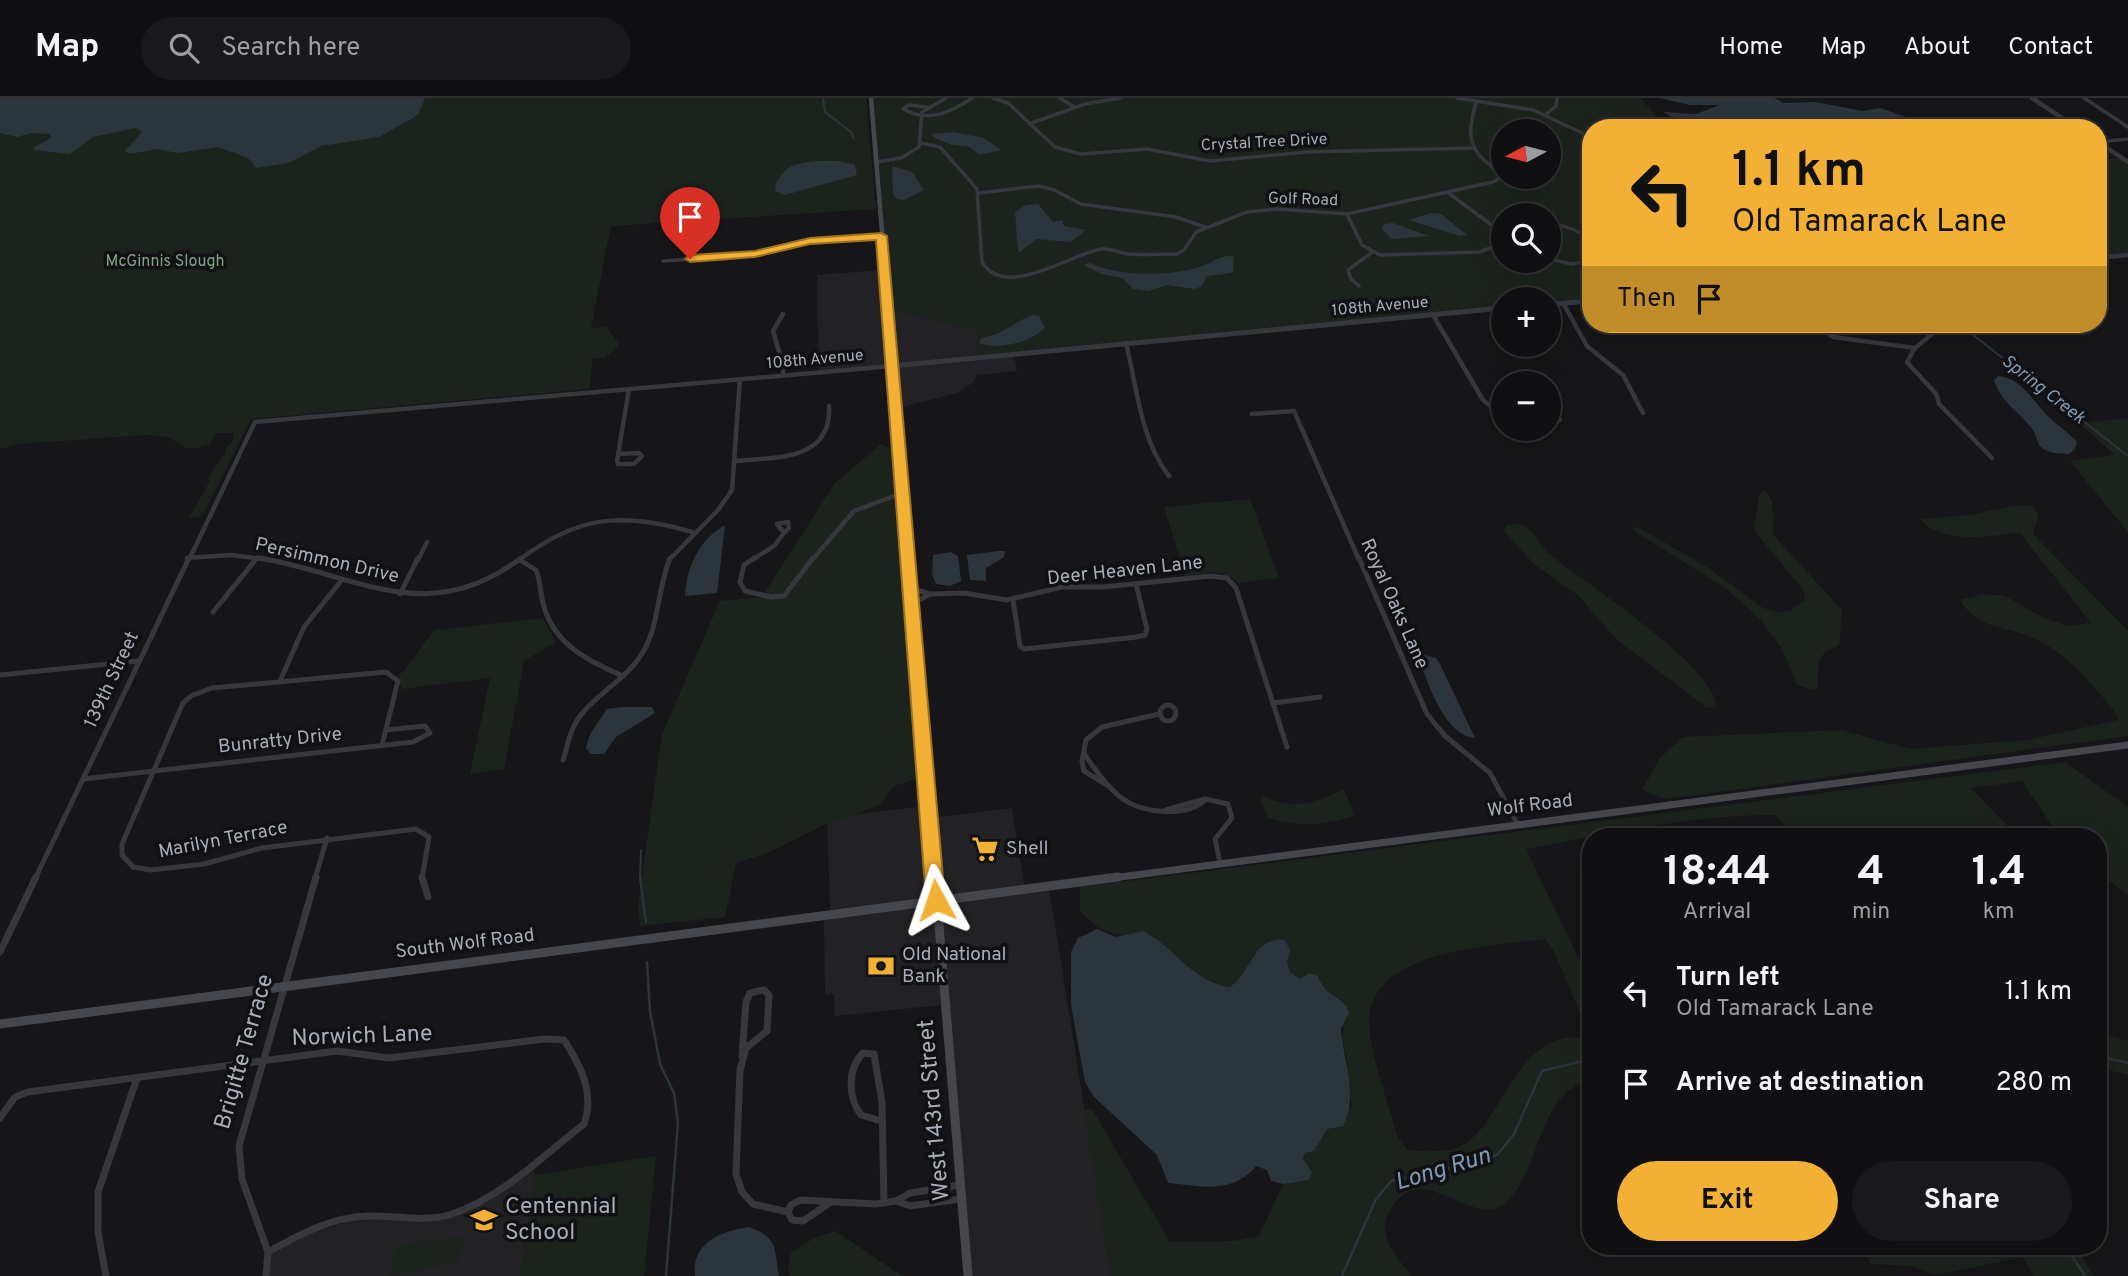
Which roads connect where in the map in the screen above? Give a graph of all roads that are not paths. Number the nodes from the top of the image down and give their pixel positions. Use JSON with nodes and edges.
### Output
{"nodes":[{"id":1,"x":871,"y":98,"type":"edge"},
{"id":2,"x":946,"y":98,"type":"edge"},
{"id":3,"x":972,"y":98,"type":"edge"},
{"id":4,"x":993,"y":98,"type":"edge"},
{"id":5,"x":1060,"y":98,"type":"edge"},
{"id":6,"x":1120,"y":98,"type":"edge"},
{"id":7,"x":1457,"y":98,"type":"edge"},
{"id":8,"x":1557,"y":98,"type":"edge"},
{"id":9,"x":2032,"y":98,"type":"edge"},
{"id":10,"x":2084,"y":98,"type":"edge"},
{"id":11,"x":1097,"y":99,"type":"edge"},
{"id":12,"x":1476,"y":102,"type":"junction"},
{"id":13,"x":928,"y":107,"type":"junction"},
{"id":14,"x":1073,"y":107,"type":"junction"},
{"id":15,"x":1545,"y":115,"type":"junction"},
{"id":16,"x":921,"y":118,"type":"junction"},
{"id":17,"x":2064,"y":119,"type":"edge"},
{"id":18,"x":1029,"y":124,"type":"junction"},
{"id":19,"x":2128,"y":127,"type":"edge"},
{"id":20,"x":1582,"y":133,"type":"edge"},
{"id":21,"x":2128,"y":139,"type":"edge"},
{"id":22,"x":2107,"y":141,"type":"edge"},
{"id":23,"x":921,"y":143,"type":"junction"},
{"id":24,"x":1473,"y":148,"type":"junction"},
{"id":25,"x":2107,"y":148,"type":"edge"},
{"id":26,"x":876,"y":162,"type":"junction"},
{"id":27,"x":2128,"y":162,"type":"edge"},
{"id":28,"x":1447,"y":192,"type":"junction"},
{"id":29,"x":979,"y":193,"type":"junction"},
{"id":30,"x":1347,"y":214,"type":"junction"},
{"id":31,"x":1491,"y":225,"type":"edge"},
{"id":32,"x":1561,"y":226,"type":"edge"},
{"id":33,"x":1205,"y":227,"type":"junction"},
{"id":34,"x":1582,"y":233,"type":"edge"},
{"id":35,"x":881,"y":236,"type":"junction"},
{"id":36,"x":1491,"y":249,"type":"edge"},
{"id":37,"x":1371,"y":253,"type":"junction"},
{"id":38,"x":2128,"y":255,"type":"edge"},
{"id":39,"x":2107,"y":257,"type":"edge"},
{"id":40,"x":663,"y":261,"type":"dead end"},
{"id":41,"x":1561,"y":261,"type":"edge"},
{"id":42,"x":1582,"y":262,"type":"edge"},
{"id":43,"x":1359,"y":286,"type":"dead end"},
{"id":44,"x":1582,"y":302,"type":"edge"},
{"id":45,"x":1563,"y":303,"type":"joint"},
{"id":46,"x":1491,"y":310,"type":"edge"},
{"id":47,"x":783,"y":314,"type":"dead end"},
{"id":48,"x":1433,"y":315,"type":"junction"},
{"id":49,"x":1827,"y":333,"type":"edge"},
{"id":50,"x":1932,"y":333,"type":"edge"},
{"id":51,"x":1126,"y":343,"type":"junction"},
{"id":52,"x":1915,"y":348,"type":"junction"},
{"id":53,"x":892,"y":366,"type":"junction"},
{"id":54,"x":783,"y":375,"type":"junction"},
{"id":55,"x":740,"y":379,"type":"junction"},
{"id":56,"x":629,"y":388,"type":"junction"},
{"id":57,"x":829,"y":406,"type":"dead end"},
{"id":58,"x":1491,"y":408,"type":"edge"},
{"id":59,"x":1252,"y":414,"type":"dead end"},
{"id":60,"x":1643,"y":414,"type":"dead end"},
{"id":61,"x":255,"y":422,"type":"joint"},
{"id":62,"x":619,"y":454,"type":"junction"},
{"id":63,"x":1992,"y":458,"type":"dead end"},
{"id":64,"x":736,"y":460,"type":"junction"},
{"id":65,"x":1169,"y":476,"type":"dead end"},
{"id":66,"x":902,"y":493,"type":"junction"},
{"id":67,"x":692,"y":532,"type":"junction"},
{"id":68,"x":784,"y":533,"type":"dead end"},
{"id":69,"x":427,"y":541,"type":"dead end"},
{"id":70,"x":187,"y":558,"type":"junction"},
{"id":71,"x":257,"y":558,"type":"junction"},
{"id":72,"x":520,"y":560,"type":"junction"},
{"id":73,"x":341,"y":581,"type":"junction"},
{"id":74,"x":1136,"y":584,"type":"junction"},
{"id":75,"x":910,"y":588,"type":"junction"},
{"id":76,"x":400,"y":594,"type":"junction"},
{"id":77,"x":930,"y":594,"type":"junction"},
{"id":78,"x":1013,"y":600,"type":"junction"},
{"id":79,"x":912,"y":604,"type":"junction"},
{"id":80,"x":213,"y":612,"type":"dead end"},
{"id":81,"x":138,"y":661,"type":"junction"},
{"id":82,"x":0,"y":675,"type":"edge"},
{"id":83,"x":623,"y":676,"type":"junction"},
{"id":84,"x":280,"y":681,"type":"junction"},
{"id":85,"x":1320,"y":697,"type":"dead end"},
{"id":86,"x":1273,"y":703,"type":"junction"},
{"id":87,"x":1159,"y":714,"type":"dead end"},
{"id":88,"x":386,"y":730,"type":"junction"},
{"id":89,"x":2128,"y":745,"type":"edge"},
{"id":90,"x":382,"y":746,"type":"junction"},
{"id":91,"x":1287,"y":747,"type":"dead end"},
{"id":92,"x":1084,"y":753,"type":"junction"},
{"id":93,"x":563,"y":760,"type":"dead end"},
{"id":94,"x":153,"y":771,"type":"junction"},
{"id":95,"x":83,"y":779,"type":"junction"},
{"id":96,"x":1109,"y":786,"type":"junction"},
{"id":97,"x":1517,"y":824,"type":"junction"},
{"id":98,"x":327,"y":838,"type":"junction"},
{"id":99,"x":1220,"y":863,"type":"junction"},
{"id":100,"x":428,"y":897,"type":"dead end"},
{"id":101,"x":936,"y":900,"type":"junction"},
{"id":102,"x":0,"y":952,"type":"edge"},
{"id":103,"x":284,"y":985,"type":"junction"},
{"id":104,"x":0,"y":1024,"type":"edge"},
{"id":105,"x":743,"y":1056,"type":"junction"},
{"id":106,"x":262,"y":1060,"type":"junction"},
{"id":107,"x":137,"y":1078,"type":"junction"},
{"id":108,"x":0,"y":1118,"type":"edge"},
{"id":109,"x":881,"y":1121,"type":"junction"},
{"id":110,"x":960,"y":1185,"type":"junction"},
{"id":111,"x":961,"y":1199,"type":"junction"},
{"id":112,"x":897,"y":1200,"type":"junction"},
{"id":113,"x":831,"y":1202,"type":"junction"},
{"id":114,"x":884,"y":1202,"type":"junction"},
{"id":115,"x":788,"y":1212,"type":"junction"},
{"id":116,"x":268,"y":1252,"type":"junction"},
{"id":117,"x":106,"y":1276,"type":"edge"},
{"id":118,"x":266,"y":1276,"type":"edge"},
{"id":119,"x":968,"y":1276,"type":"edge"}],
"edges":[{"from":1,"to":26,"type":"main road","name":"West 143rd Street"},
{"from":2,"to":13,"type":"street"},
{"from":3,"to":16,"type":"street"},
{"from":4,"to":18,"type":"street","name":"Crystal Tree Drive"},
{"from":5,"to":14,"type":"street"},
{"from":6,"to":11,"type":"street"},
{"from":7,"to":12,"type":"street"},
{"from":8,"to":15,"type":"street"},
{"from":9,"to":17,"type":"street"},
{"from":10,"to":19,"type":"street"},
{"from":11,"to":14,"type":"street"},
{"from":12,"to":15,"type":"street"},
{"from":12,"to":24,"type":"street"},
{"from":13,"to":16,"type":"street"},
{"from":13,"to":16,"type":"street"},
{"from":14,"to":18,"type":"street"},
{"from":15,"to":20,"type":"street"},
{"from":16,"to":23,"type":"street"},
{"from":18,"to":24,"type":"street","name":"Crystal Tree Drive"},
{"from":21,"to":22,"type":"street"},
{"from":23,"to":26,"type":"street"},
{"from":23,"to":29,"type":"street"},
{"from":24,"to":28,"type":"street","name":"Golf Road"},
{"from":25,"to":27,"type":"street"},
{"from":26,"to":35,"type":"main road","name":"West 143rd Street"},
{"from":28,"to":30,"type":"street","name":"Golf Road"},
{"from":28,"to":31,"type":"street"},
{"from":29,"to":33,"type":"street"},
{"from":29,"to":33,"type":"street","name":"Golf Road"},
{"from":30,"to":33,"type":"street","name":"Golf Road"},
{"from":30,"to":37,"type":"street"},
{"from":32,"to":34,"type":"street"},
{"from":35,"to":40,"type":"street"},
{"from":35,"to":53,"type":"main road","name":"West 143rd Street"},
{"from":36,"to":37,"type":"street"},
{"from":37,"to":43,"type":"street"},
{"from":38,"to":39,"type":"street"},
{"from":41,"to":42,"type":"street"},
{"from":44,"to":45,"type":"street"},
{"from":45,"to":60,"type":"street"},
{"from":46,"to":48,"type":"street","name":"108th Avenue"},
{"from":47,"to":54,"type":"street"},
{"from":48,"to":51,"type":"street","name":"108th Avenue"},
{"from":48,"to":58,"type":"street"},
{"from":49,"to":52,"type":"street"},
{"from":50,"to":52,"type":"street"},
{"from":51,"to":53,"type":"street","name":"108th Avenue"},
{"from":51,"to":65,"type":"street"},
{"from":52,"to":63,"type":"street"},
{"from":53,"to":54,"type":"street","name":"108th Avenue"},
{"from":53,"to":66,"type":"main road","name":"West 143rd Street"},
{"from":54,"to":55,"type":"street","name":"108th Avenue"},
{"from":55,"to":56,"type":"street","name":"108th Avenue"},
{"from":55,"to":64,"type":"street"},
{"from":56,"to":61,"type":"street","name":"108th Avenue"},
{"from":56,"to":62,"type":"street"},
{"from":57,"to":64,"type":"street"},
{"from":59,"to":97,"type":"street","name":"Royal Oaks Lane"},
{"from":61,"to":70,"type":"street","name":"139th Street"},
{"from":62,"to":62,"type":"street"},
{"from":64,"to":67,"type":"street"},
{"from":66,"to":68,"type":"street"},
{"from":66,"to":75,"type":"main road","name":"West 143rd Street"},
{"from":67,"to":72,"type":"street","name":"Persimmon Drive"},
{"from":67,"to":83,"type":"street"},
{"from":69,"to":76,"type":"street"},
{"from":70,"to":71,"type":"street","name":"Persimmon Drive"},
{"from":70,"to":81,"type":"street","name":"139th Street"},
{"from":71,"to":73,"type":"street","name":"Persimmon Drive"},
{"from":71,"to":80,"type":"street"},
{"from":72,"to":76,"type":"street","name":"Persimmon Drive"},
{"from":72,"to":83,"type":"street"},
{"from":73,"to":76,"type":"street","name":"Persimmon Drive"},
{"from":73,"to":84,"type":"street"},
{"from":74,"to":78,"type":"street","name":"Deer Heaven Lane"},
{"from":74,"to":78,"type":"street"},
{"from":74,"to":86,"type":"street","name":"Deer Heaven Lane"},
{"from":75,"to":77,"type":"street","name":"Deer Heaven Lane"},
{"from":75,"to":79,"type":"main road","name":"West 143rd Street"},
{"from":77,"to":78,"type":"street","name":"Deer Heaven Lane"},
{"from":77,"to":79,"type":"street","name":"Deer Heaven Lane"},
{"from":79,"to":101,"type":"main road","name":"West 143rd Street"},
{"from":81,"to":82,"type":"street"},
{"from":81,"to":95,"type":"street","name":"139th Street"},
{"from":83,"to":93,"type":"street"},
{"from":84,"to":88,"type":"street"},
{"from":84,"to":94,"type":"street","name":"Marilyn Terrace"},
{"from":85,"to":86,"type":"street"},
{"from":86,"to":91,"type":"street","name":"Deer Heaven Lane"},
{"from":87,"to":92,"type":"street"},
{"from":88,"to":90,"type":"street"},
{"from":88,"to":90,"type":"street","name":"Bunratty Drive"},
{"from":89,"to":97,"type":"main road","name":"Wolf Road"},
{"from":90,"to":94,"type":"street","name":"Bunratty Drive"},
{"from":92,"to":96,"type":"street"},
{"from":92,"to":96,"type":"street"},
{"from":94,"to":95,"type":"street","name":"Bunratty Drive"},
{"from":94,"to":98,"type":"street","name":"Marilyn Terrace"},
{"from":95,"to":102,"type":"street","name":"139th Street"},
{"from":96,"to":99,"type":"street"},
{"from":97,"to":99,"type":"main road","name":"Wolf Road"},
{"from":98,"to":100,"type":"street","name":"Marilyn Terrace"},
{"from":98,"to":103,"type":"street","name":"Brigitte Terrace"},
{"from":99,"to":101,"type":"main road","name":"Wolf Road"},
{"from":101,"to":103,"type":"main road","name":"South Wolf Road"},
{"from":101,"to":110,"type":"main road","name":"West 143rd Street"},
{"from":103,"to":104,"type":"main road","name":"South Wolf Road"},
{"from":103,"to":106,"type":"street","name":"Brigitte Terrace"},
{"from":105,"to":105,"type":"street"},
{"from":105,"to":115,"type":"street"},
{"from":106,"to":107,"type":"street","name":"Norwich Lane"},
{"from":106,"to":116,"type":"street","name":"Brigitte Terrace"},
{"from":106,"to":116,"type":"street","name":"Norwich Lane"},
{"from":107,"to":108,"type":"street","name":"Norwich Lane"},
{"from":107,"to":117,"type":"street"},
{"from":109,"to":109,"type":"street"},
{"from":109,"to":114,"type":"street"},
{"from":110,"to":111,"type":"main road","name":"West 143rd Street"},
{"from":110,"to":112,"type":"street"},
{"from":111,"to":112,"type":"street"},
{"from":111,"to":119,"type":"main road","name":"West 143rd Street"},
{"from":112,"to":114,"type":"street"},
{"from":113,"to":114,"type":"street"},
{"from":113,"to":115,"type":"street"},
{"from":113,"to":115,"type":"street"},
{"from":116,"to":118,"type":"street","name":"Brigitte Terrace"}]}
